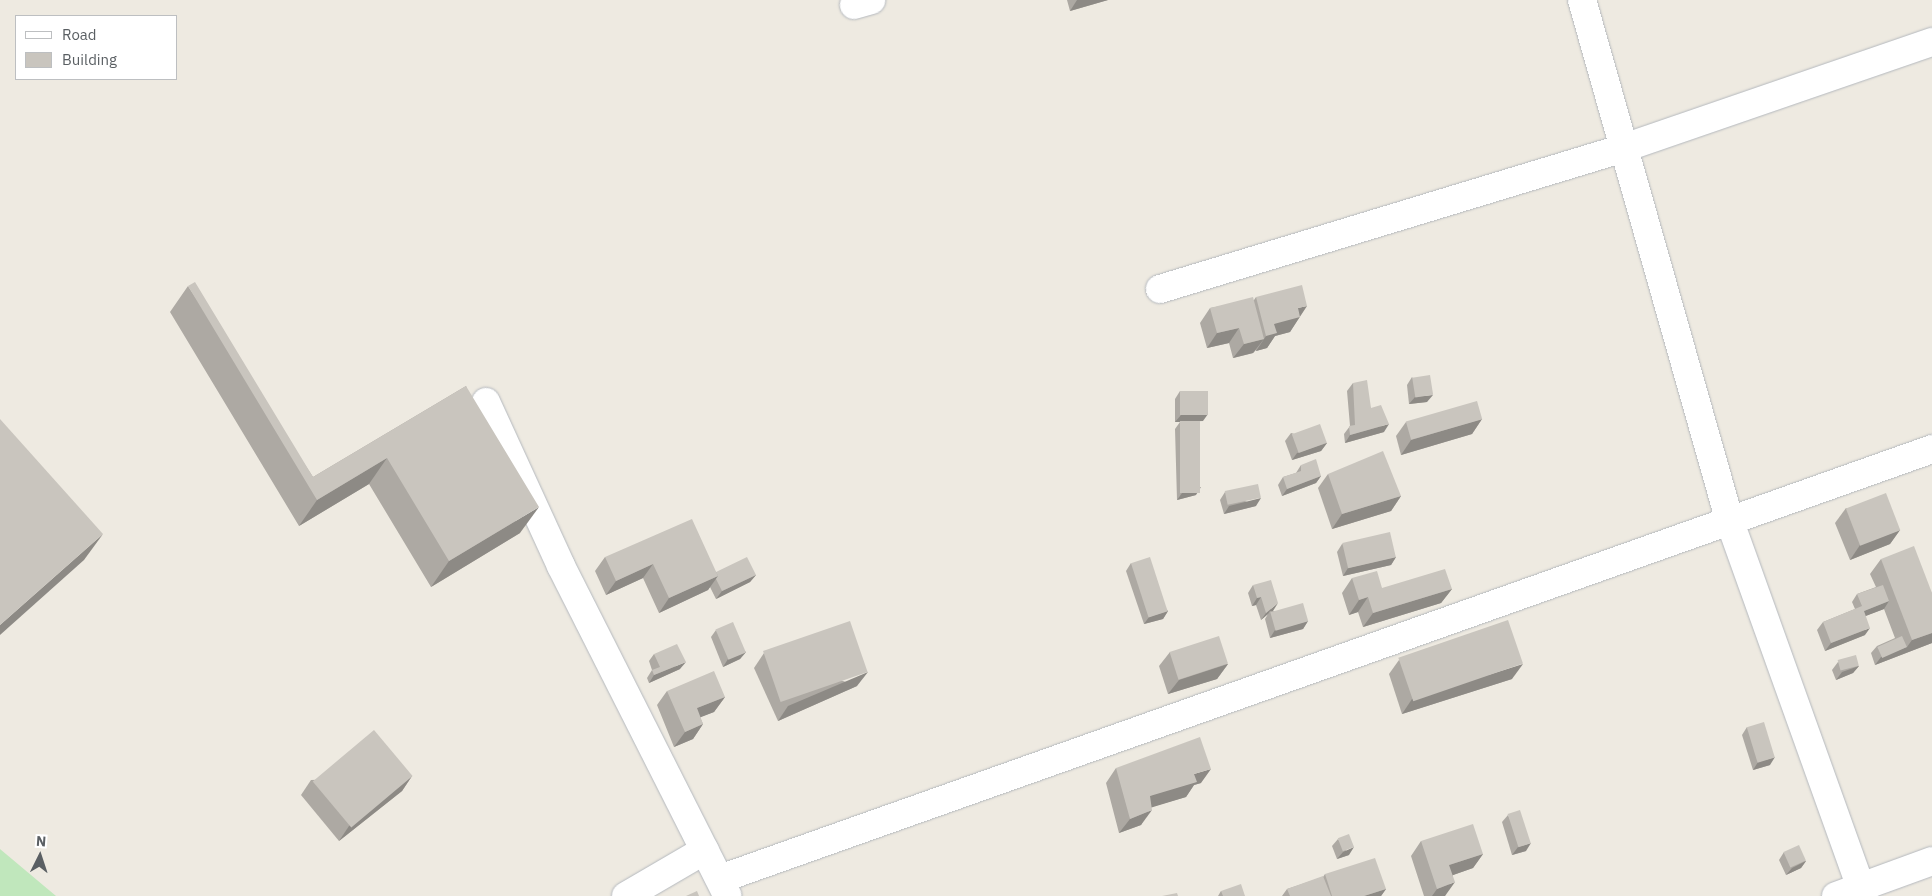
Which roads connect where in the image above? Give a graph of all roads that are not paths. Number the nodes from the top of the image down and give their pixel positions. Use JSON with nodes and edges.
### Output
{"nodes":[{"id":1,"x":1582,"y":0,"type":"edge"},
{"id":2,"x":1932,"y":42,"type":"edge"},
{"id":3,"x":1624,"y":148,"type":"junction"},
{"id":4,"x":1160,"y":288,"type":"dead end"},
{"id":5,"x":486,"y":402,"type":"dead end"},
{"id":6,"x":1932,"y":449,"type":"edge"},
{"id":7,"x":1730,"y":522,"type":"junction"},
{"id":8,"x":705,"y":850,"type":"junction"},
{"id":9,"x":1932,"y":861,"type":"edge"},
{"id":10,"x":724,"y":887,"type":"edge"},
{"id":11,"x":1863,"y":891,"type":"edge"},
{"id":12,"x":626,"y":896,"type":"edge"},
{"id":13,"x":1836,"y":896,"type":"edge"}],
"edges":[{"from":1,"to":3,"type":"street"},
{"from":2,"to":3,"type":"street"},
{"from":3,"to":4,"type":"street"},
{"from":3,"to":7,"type":"street"},
{"from":5,"to":8,"type":"street"},
{"from":6,"to":7,"type":"street"},
{"from":7,"to":10,"type":"street"},
{"from":7,"to":11,"type":"street"},
{"from":8,"to":10,"type":"street"},
{"from":8,"to":12,"type":"street"},
{"from":9,"to":11,"type":"street"},
{"from":11,"to":13,"type":"street"}]}
